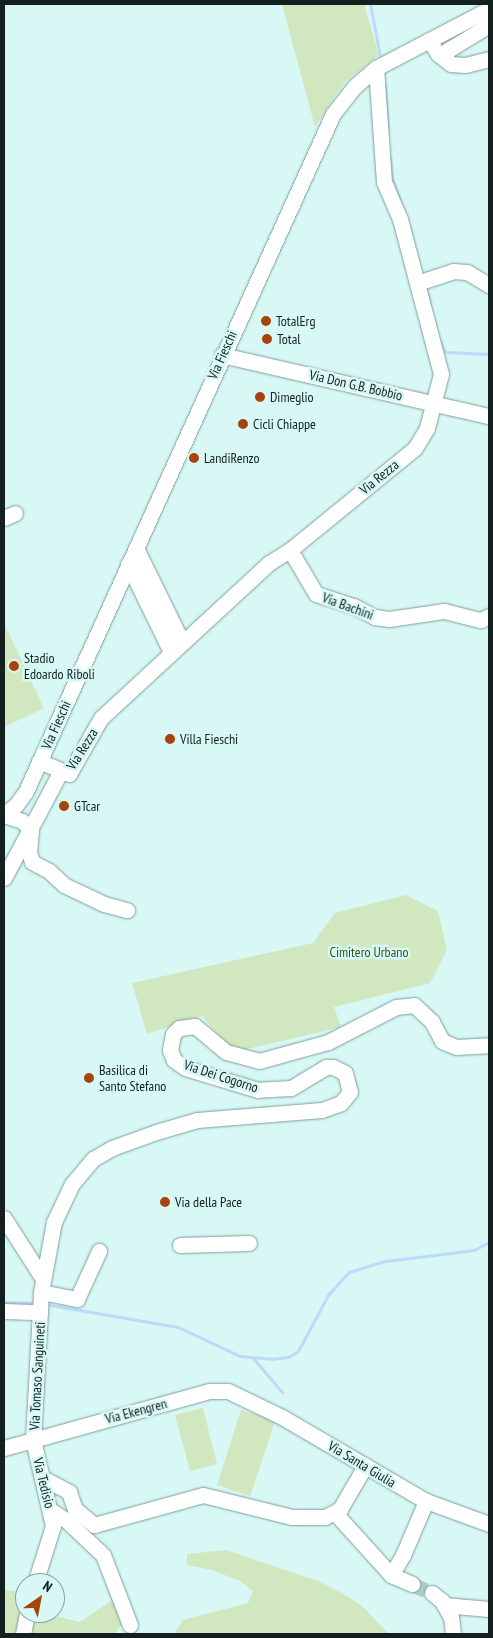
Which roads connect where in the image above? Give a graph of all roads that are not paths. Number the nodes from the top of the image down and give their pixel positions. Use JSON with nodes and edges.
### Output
{"nodes":[{"id":1,"x":486,"y":16,"type":"edge"},
{"id":2,"x":429,"y":40,"type":"junction"},
{"id":3,"x":445,"y":57,"type":"junction"},
{"id":4,"x":489,"y":59,"type":"edge"},
{"id":5,"x":376,"y":68,"type":"junction"},
{"id":6,"x":417,"y":283,"type":"junction"},
{"id":7,"x":489,"y":285,"type":"edge"},
{"id":8,"x":222,"y":355,"type":"junction"},
{"id":9,"x":435,"y":404,"type":"junction"},
{"id":10,"x":489,"y":416,"type":"edge"},
{"id":11,"x":136,"y":548,"type":"junction"},
{"id":12,"x":290,"y":550,"type":"junction"},
{"id":13,"x":128,"y":564,"type":"junction"},
{"id":14,"x":489,"y":616,"type":"edge"},
{"id":15,"x":182,"y":642,"type":"junction"},
{"id":16,"x":171,"y":652,"type":"junction"},
{"id":17,"x":39,"y":761,"type":"junction"},
{"id":18,"x":61,"y":771,"type":"junction"},
{"id":19,"x":4,"y":814,"type":"edge"},
{"id":20,"x":31,"y":830,"type":"junction"},
{"id":21,"x":4,"y":878,"type":"edge"},
{"id":22,"x":127,"y":910,"type":"dead end"},
{"id":23,"x":489,"y":1045,"type":"edge"},
{"id":24,"x":4,"y":1218,"type":"edge"},
{"id":25,"x":249,"y":1243,"type":"dead end"},
{"id":26,"x":180,"y":1244,"type":"dead end"},
{"id":27,"x":99,"y":1251,"type":"dead end"},
{"id":28,"x":41,"y":1297,"type":"junction"},
{"id":29,"x":4,"y":1311,"type":"edge"},
{"id":30,"x":239,"y":1394,"type":"joint"},
{"id":31,"x":34,"y":1440,"type":"junction"},
{"id":32,"x":4,"y":1448,"type":"edge"},
{"id":33,"x":365,"y":1466,"type":"junction"},
{"id":34,"x":43,"y":1478,"type":"junction"},
{"id":35,"x":426,"y":1501,"type":"junction"},
{"id":36,"x":52,"y":1512,"type":"junction"},
{"id":37,"x":335,"y":1513,"type":"junction"},
{"id":38,"x":489,"y":1524,"type":"edge"},
{"id":39,"x":38,"y":1573,"type":"edge"},
{"id":40,"x":391,"y":1575,"type":"junction"},
{"id":41,"x":412,"y":1584,"type":"tunnel mouth"},
{"id":42,"x":432,"y":1593,"type":"tunnel mouth"},
{"id":43,"x":444,"y":1605,"type":"junction"},
{"id":44,"x":489,"y":1609,"type":"edge"},
{"id":45,"x":130,"y":1625,"type":"dead end"},
{"id":46,"x":453,"y":1634,"type":"edge"}],
"edges":[{"from":1,"to":2,"type":"street","name":"Via Fieschi"},
{"from":1,"to":3,"type":"street"},
{"from":2,"to":3,"type":"street"},
{"from":2,"to":5,"type":"street","name":"Via Fieschi"},
{"from":3,"to":4,"type":"street"},
{"from":5,"to":6,"type":"street","name":"Via Rezza"},
{"from":5,"to":8,"type":"street","name":"Via Fieschi"},
{"from":6,"to":7,"type":"street"},
{"from":6,"to":9,"type":"street","name":"Via Rezza"},
{"from":8,"to":9,"type":"street","name":"Via Don G.B. Bobbio"},
{"from":8,"to":11,"type":"street","name":"Via Fieschi"},
{"from":9,"to":10,"type":"street","name":"Via Don G.B. Bobbio"},
{"from":9,"to":12,"type":"street","name":"Via Rezza"},
{"from":11,"to":13,"type":"street","name":"Via Fieschi"},
{"from":11,"to":15,"type":"street"},
{"from":12,"to":14,"type":"street","name":"Via Bachini"},
{"from":12,"to":15,"type":"street","name":"Via Rezza"},
{"from":13,"to":16,"type":"street"},
{"from":13,"to":17,"type":"street","name":"Via Fieschi"},
{"from":15,"to":16,"type":"street","name":"Via Rezza"},
{"from":16,"to":18,"type":"street","name":"Via Rezza"},
{"from":17,"to":18,"type":"street"},
{"from":17,"to":19,"type":"street","name":"Via Fieschi"},
{"from":18,"to":20,"type":"street"},
{"from":19,"to":20,"type":"street"},
{"from":20,"to":21,"type":"street"},
{"from":20,"to":22,"type":"street"},
{"from":23,"to":28,"type":"street","name":"Via Dei Cogorno"},
{"from":24,"to":28,"type":"street"},
{"from":25,"to":26,"type":"street"},
{"from":27,"to":28,"type":"street"},
{"from":28,"to":29,"type":"street"},
{"from":28,"to":31,"type":"street","name":"Via Tomaso Sanguineti"},
{"from":30,"to":31,"type":"street","name":"Via Ekengren"},
{"from":30,"to":33,"type":"street","name":"Via Santa Giulia"},
{"from":31,"to":32,"type":"street","name":"Via Ekengren"},
{"from":31,"to":34,"type":"street","name":"Via Tedisio"},
{"from":33,"to":35,"type":"street","name":"Via Santa Giulia"},
{"from":33,"to":37,"type":"street"},
{"from":34,"to":36,"type":"street","name":"Via Tedisio"},
{"from":34,"to":37,"type":"street"},
{"from":35,"to":38,"type":"street","name":"Via Santa Giulia"},
{"from":35,"to":40,"type":"street"},
{"from":36,"to":39,"type":"street","name":"Via Tedisio"},
{"from":36,"to":45,"type":"street"},
{"from":37,"to":40,"type":"street"},
{"from":40,"to":41,"type":"street"},
{"from":42,"to":43,"type":"street"},
{"from":43,"to":44,"type":"street"},
{"from":43,"to":46,"type":"street"}]}
